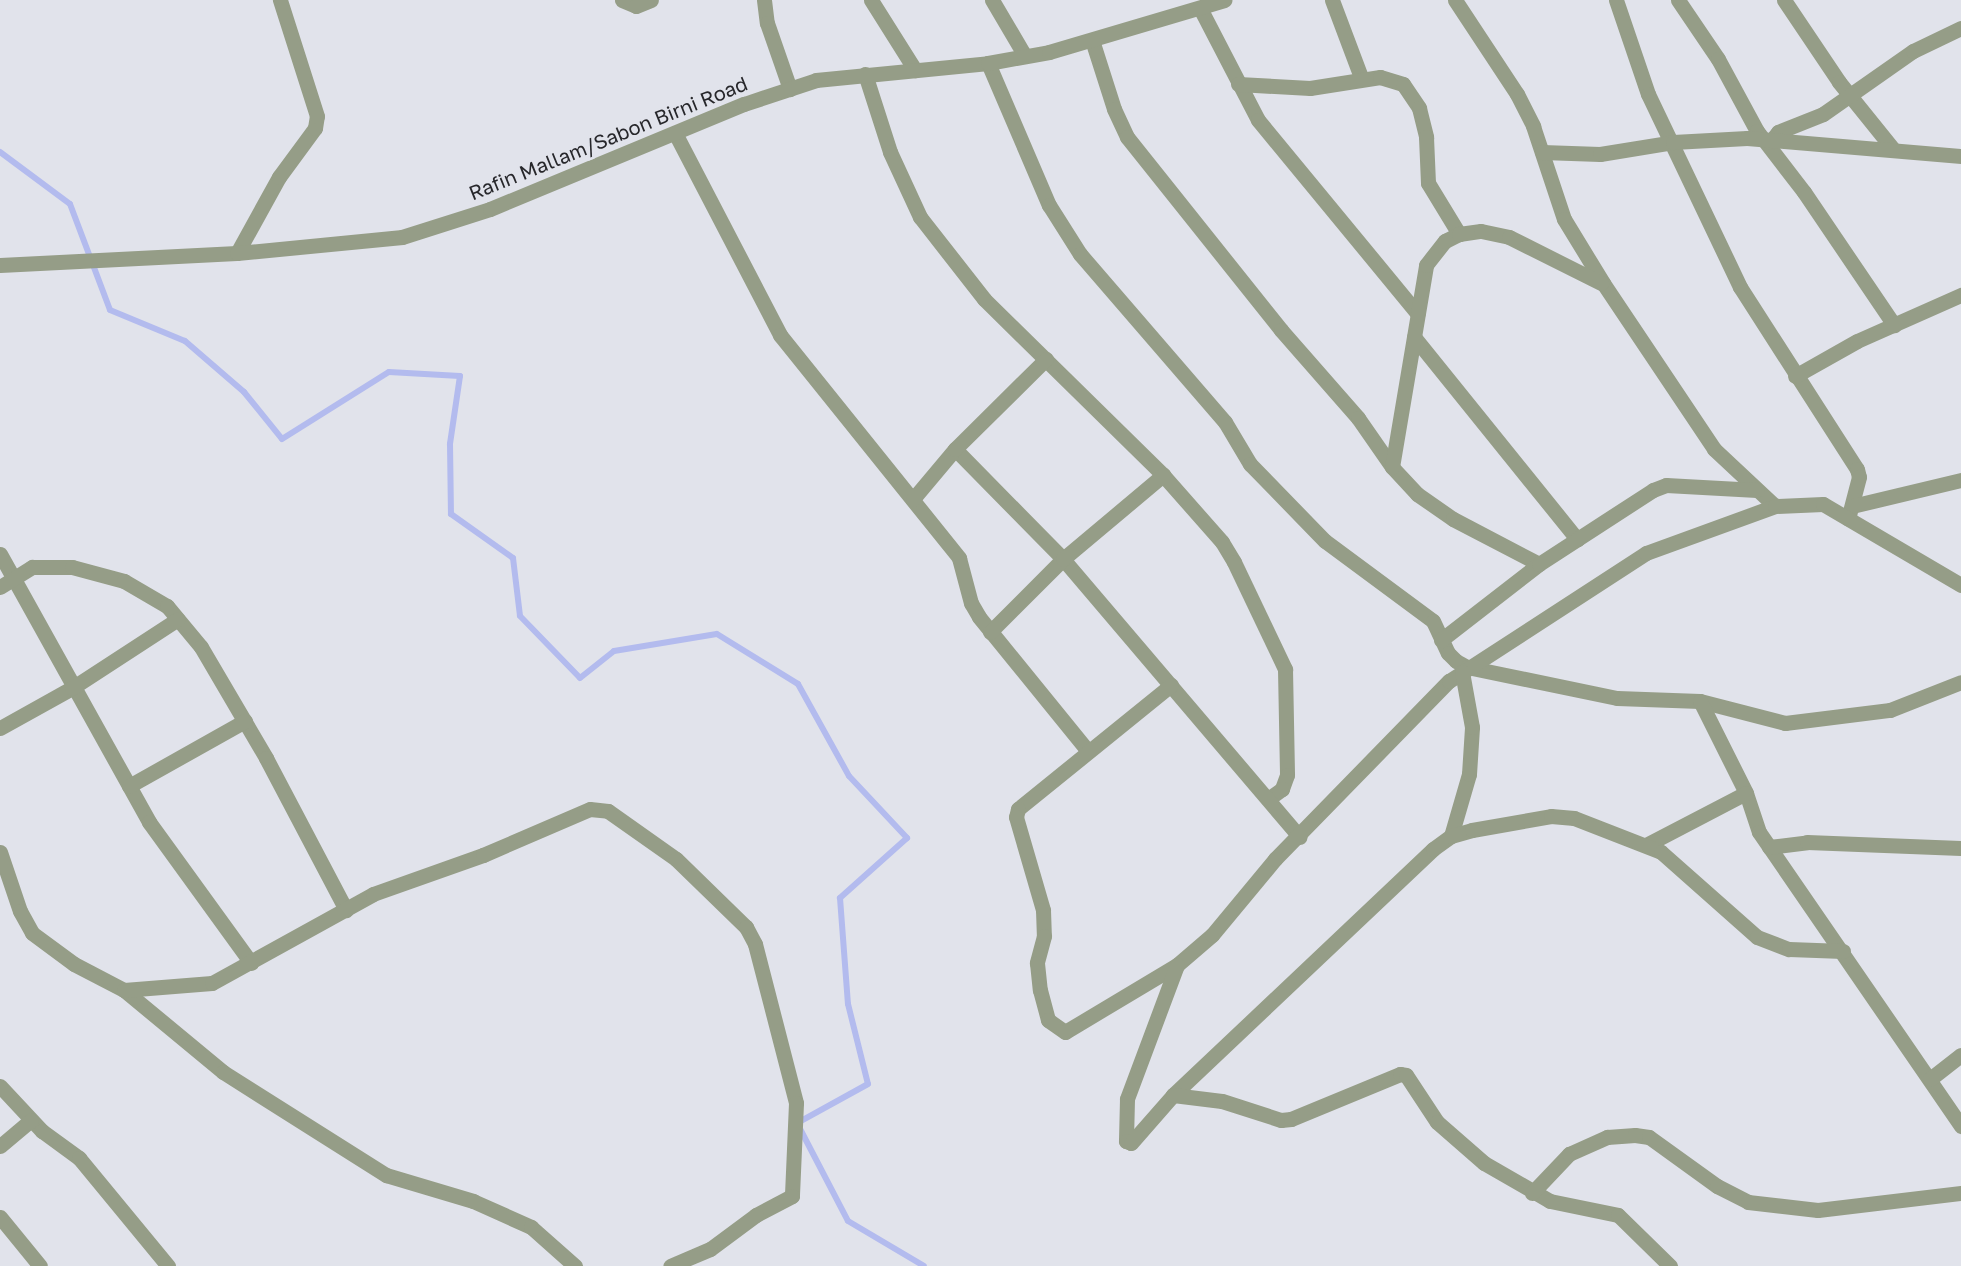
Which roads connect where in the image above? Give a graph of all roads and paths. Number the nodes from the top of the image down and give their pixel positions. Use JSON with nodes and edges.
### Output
{"nodes":[{"id":1,"x":280,"y":0,"type":"edge"},
{"id":2,"x":622,"y":0,"type":"edge"},
{"id":3,"x":651,"y":0,"type":"edge"},
{"id":4,"x":764,"y":0,"type":"edge"},
{"id":5,"x":871,"y":0,"type":"edge"},
{"id":6,"x":992,"y":0,"type":"edge"},
{"id":7,"x":1224,"y":0,"type":"edge"},
{"id":8,"x":1332,"y":0,"type":"edge"},
{"id":9,"x":1455,"y":0,"type":"edge"},
{"id":10,"x":1616,"y":0,"type":"edge"},
{"id":11,"x":1678,"y":0,"type":"edge"},
{"id":12,"x":1784,"y":0,"type":"edge"},
{"id":13,"x":1200,"y":8,"type":"junction"},
{"id":14,"x":1961,"y":28,"type":"edge"},
{"id":15,"x":1092,"y":40,"type":"junction"},
{"id":16,"x":1025,"y":56,"type":"junction"},
{"id":17,"x":988,"y":63,"type":"junction"},
{"id":18,"x":915,"y":70,"type":"junction"},
{"id":19,"x":865,"y":74,"type":"junction"},
{"id":20,"x":1361,"y":77,"type":"junction"},
{"id":21,"x":1238,"y":84,"type":"junction"},
{"id":22,"x":790,"y":89,"type":"junction"},
{"id":23,"x":1849,"y":95,"type":"junction"},
{"id":24,"x":675,"y":133,"type":"junction"},
{"id":25,"x":1673,"y":142,"type":"junction"},
{"id":26,"x":1768,"y":142,"type":"junction"},
{"id":27,"x":1893,"y":149,"type":"junction"},
{"id":28,"x":1542,"y":152,"type":"junction"},
{"id":29,"x":1961,"y":156,"type":"edge"},
{"id":30,"x":1459,"y":234,"type":"junction"},
{"id":31,"x":237,"y":253,"type":"junction"},
{"id":32,"x":0,"y":265,"type":"edge"},
{"id":33,"x":1603,"y":284,"type":"junction"},
{"id":34,"x":1961,"y":295,"type":"edge"},
{"id":35,"x":1418,"y":314,"type":"junction"},
{"id":36,"x":1894,"y":325,"type":"junction"},
{"id":37,"x":1414,"y":337,"type":"junction"},
{"id":38,"x":1046,"y":359,"type":"junction"},
{"id":39,"x":1795,"y":376,"type":"junction"},
{"id":40,"x":955,"y":450,"type":"junction"},
{"id":41,"x":1392,"y":467,"type":"junction"},
{"id":42,"x":1163,"y":475,"type":"junction"},
{"id":43,"x":1961,"y":480,"type":"edge"},
{"id":44,"x":1757,"y":490,"type":"junction"},
{"id":45,"x":913,"y":499,"type":"junction"},
{"id":46,"x":1775,"y":507,"type":"junction"},
{"id":47,"x":1850,"y":512,"type":"junction"},
{"id":48,"x":1577,"y":540,"type":"junction"},
{"id":49,"x":0,"y":554,"type":"edge"},
{"id":50,"x":1063,"y":559,"type":"junction"},
{"id":51,"x":1539,"y":564,"type":"junction"},
{"id":52,"x":15,"y":578,"type":"junction"},
{"id":53,"x":1961,"y":585,"type":"edge"},
{"id":54,"x":0,"y":587,"type":"edge"},
{"id":55,"x":178,"y":619,"type":"junction"},
{"id":56,"x":990,"y":632,"type":"junction"},
{"id":57,"x":1441,"y":640,"type":"junction"},
{"id":58,"x":1464,"y":669,"type":"junction"},
{"id":59,"x":1961,"y":682,"type":"edge"},
{"id":60,"x":1170,"y":685,"type":"junction"},
{"id":61,"x":72,"y":688,"type":"junction"},
{"id":62,"x":1700,"y":701,"type":"junction"},
{"id":63,"x":245,"y":721,"type":"junction"},
{"id":64,"x":0,"y":728,"type":"edge"},
{"id":65,"x":1088,"y":751,"type":"junction"},
{"id":66,"x":129,"y":786,"type":"junction"},
{"id":67,"x":1746,"y":793,"type":"junction"},
{"id":68,"x":1268,"y":799,"type":"junction"},
{"id":69,"x":1451,"y":836,"type":"junction"},
{"id":70,"x":1300,"y":837,"type":"junction"},
{"id":71,"x":1648,"y":844,"type":"junction"},
{"id":72,"x":1769,"y":847,"type":"junction"},
{"id":73,"x":1961,"y":848,"type":"edge"},
{"id":74,"x":0,"y":852,"type":"edge"},
{"id":75,"x":346,"y":910,"type":"junction"},
{"id":76,"x":1843,"y":951,"type":"junction"},
{"id":77,"x":251,"y":963,"type":"junction"},
{"id":78,"x":1178,"y":965,"type":"junction"},
{"id":79,"x":124,"y":990,"type":"junction"},
{"id":80,"x":1961,"y":1055,"type":"edge"},
{"id":81,"x":1930,"y":1079,"type":"junction"},
{"id":82,"x":0,"y":1086,"type":"edge"},
{"id":83,"x":1173,"y":1095,"type":"junction"},
{"id":84,"x":32,"y":1120,"type":"junction"},
{"id":85,"x":1961,"y":1126,"type":"edge"},
{"id":86,"x":0,"y":1146,"type":"edge"},
{"id":87,"x":1532,"y":1193,"type":"junction"},
{"id":88,"x":1961,"y":1193,"type":"edge"},
{"id":89,"x":0,"y":1217,"type":"edge"},
{"id":90,"x":40,"y":1266,"type":"edge"},
{"id":91,"x":168,"y":1266,"type":"edge"},
{"id":92,"x":575,"y":1266,"type":"edge"},
{"id":93,"x":670,"y":1266,"type":"edge"},
{"id":94,"x":1670,"y":1266,"type":"edge"}],
"edges":[{"from":1,"to":31,"type":"street"},
{"from":2,"to":3,"type":"street"},
{"from":4,"to":22,"type":"street"},
{"from":5,"to":18,"type":"street"},
{"from":6,"to":16,"type":"street"},
{"from":7,"to":13,"type":"street","name":"Rafin Mallam/Sabon Birni Road"},
{"from":8,"to":20,"type":"street"},
{"from":9,"to":28,"type":"street"},
{"from":10,"to":25,"type":"street"},
{"from":11,"to":26,"type":"street"},
{"from":12,"to":23,"type":"street"},
{"from":13,"to":15,"type":"street","name":"Rafin Mallam/Sabon Birni Road"},
{"from":13,"to":21,"type":"street"},
{"from":14,"to":23,"type":"street"},
{"from":15,"to":16,"type":"street","name":"Rafin Mallam/Sabon Birni Road"},
{"from":15,"to":41,"type":"street"},
{"from":16,"to":17,"type":"street","name":"Rafin Mallam/Sabon Birni Road"},
{"from":17,"to":18,"type":"street","name":"Rafin Mallam/Sabon Birni Road"},
{"from":17,"to":57,"type":"street"},
{"from":18,"to":19,"type":"street","name":"Rafin Mallam/Sabon Birni Road"},
{"from":19,"to":22,"type":"street","name":"Rafin Mallam/Sabon Birni Road"},
{"from":19,"to":38,"type":"street"},
{"from":20,"to":21,"type":"street"},
{"from":20,"to":30,"type":"street"},
{"from":21,"to":35,"type":"street"},
{"from":22,"to":24,"type":"street","name":"Rafin Mallam/Sabon Birni Road"},
{"from":23,"to":26,"type":"street"},
{"from":23,"to":27,"type":"street"},
{"from":24,"to":31,"type":"street","name":"Rafin Mallam/Sabon Birni Road"},
{"from":24,"to":45,"type":"street"},
{"from":25,"to":26,"type":"street"},
{"from":25,"to":28,"type":"street"},
{"from":25,"to":39,"type":"street"},
{"from":26,"to":27,"type":"street"},
{"from":26,"to":36,"type":"street"},
{"from":27,"to":29,"type":"street"},
{"from":28,"to":33,"type":"street"},
{"from":30,"to":33,"type":"street"},
{"from":30,"to":35,"type":"street"},
{"from":31,"to":32,"type":"street","name":"Rafin Mallam/Sabon Birni Road"},
{"from":33,"to":44,"type":"street"},
{"from":34,"to":36,"type":"street"},
{"from":35,"to":37,"type":"street"},
{"from":36,"to":39,"type":"street"},
{"from":37,"to":41,"type":"street"},
{"from":37,"to":48,"type":"street"},
{"from":38,"to":40,"type":"street"},
{"from":38,"to":42,"type":"street"},
{"from":39,"to":47,"type":"street"},
{"from":40,"to":45,"type":"street"},
{"from":40,"to":50,"type":"street"},
{"from":41,"to":51,"type":"street"},
{"from":42,"to":50,"type":"street"},
{"from":42,"to":68,"type":"street"},
{"from":43,"to":47,"type":"street"},
{"from":44,"to":46,"type":"street"},
{"from":44,"to":48,"type":"street"},
{"from":45,"to":56,"type":"street"},
{"from":46,"to":47,"type":"street"},
{"from":46,"to":58,"type":"street"},
{"from":47,"to":53,"type":"street"},
{"from":48,"to":51,"type":"street"},
{"from":49,"to":52,"type":"street"},
{"from":50,"to":56,"type":"street"},
{"from":50,"to":60,"type":"street"},
{"from":51,"to":57,"type":"street"},
{"from":52,"to":54,"type":"street"},
{"from":52,"to":55,"type":"street"},
{"from":52,"to":61,"type":"street"},
{"from":55,"to":61,"type":"street"},
{"from":55,"to":63,"type":"street"},
{"from":56,"to":65,"type":"street"},
{"from":57,"to":58,"type":"street"},
{"from":58,"to":62,"type":"street"},
{"from":58,"to":69,"type":"street"},
{"from":58,"to":70,"type":"street"},
{"from":59,"to":62,"type":"street"},
{"from":60,"to":65,"type":"street"},
{"from":60,"to":68,"type":"street"},
{"from":61,"to":64,"type":"street"},
{"from":61,"to":66,"type":"street"},
{"from":62,"to":67,"type":"street"},
{"from":63,"to":66,"type":"street"},
{"from":63,"to":75,"type":"street"},
{"from":65,"to":78,"type":"street"},
{"from":66,"to":77,"type":"street"},
{"from":67,"to":71,"type":"street"},
{"from":67,"to":72,"type":"street"},
{"from":68,"to":70,"type":"street"},
{"from":69,"to":71,"type":"street"},
{"from":69,"to":83,"type":"street"},
{"from":70,"to":78,"type":"street"},
{"from":71,"to":76,"type":"street"},
{"from":72,"to":73,"type":"street"},
{"from":72,"to":76,"type":"street"},
{"from":74,"to":79,"type":"street"},
{"from":75,"to":77,"type":"street"},
{"from":75,"to":93,"type":"street"},
{"from":76,"to":81,"type":"street"},
{"from":77,"to":79,"type":"street"},
{"from":78,"to":83,"type":"street"},
{"from":79,"to":92,"type":"street"},
{"from":80,"to":81,"type":"street"},
{"from":81,"to":85,"type":"street"},
{"from":82,"to":84,"type":"street"},
{"from":83,"to":87,"type":"street"},
{"from":84,"to":86,"type":"street"},
{"from":84,"to":91,"type":"street"},
{"from":87,"to":88,"type":"street"},
{"from":87,"to":94,"type":"street"},
{"from":89,"to":90,"type":"street"}]}
